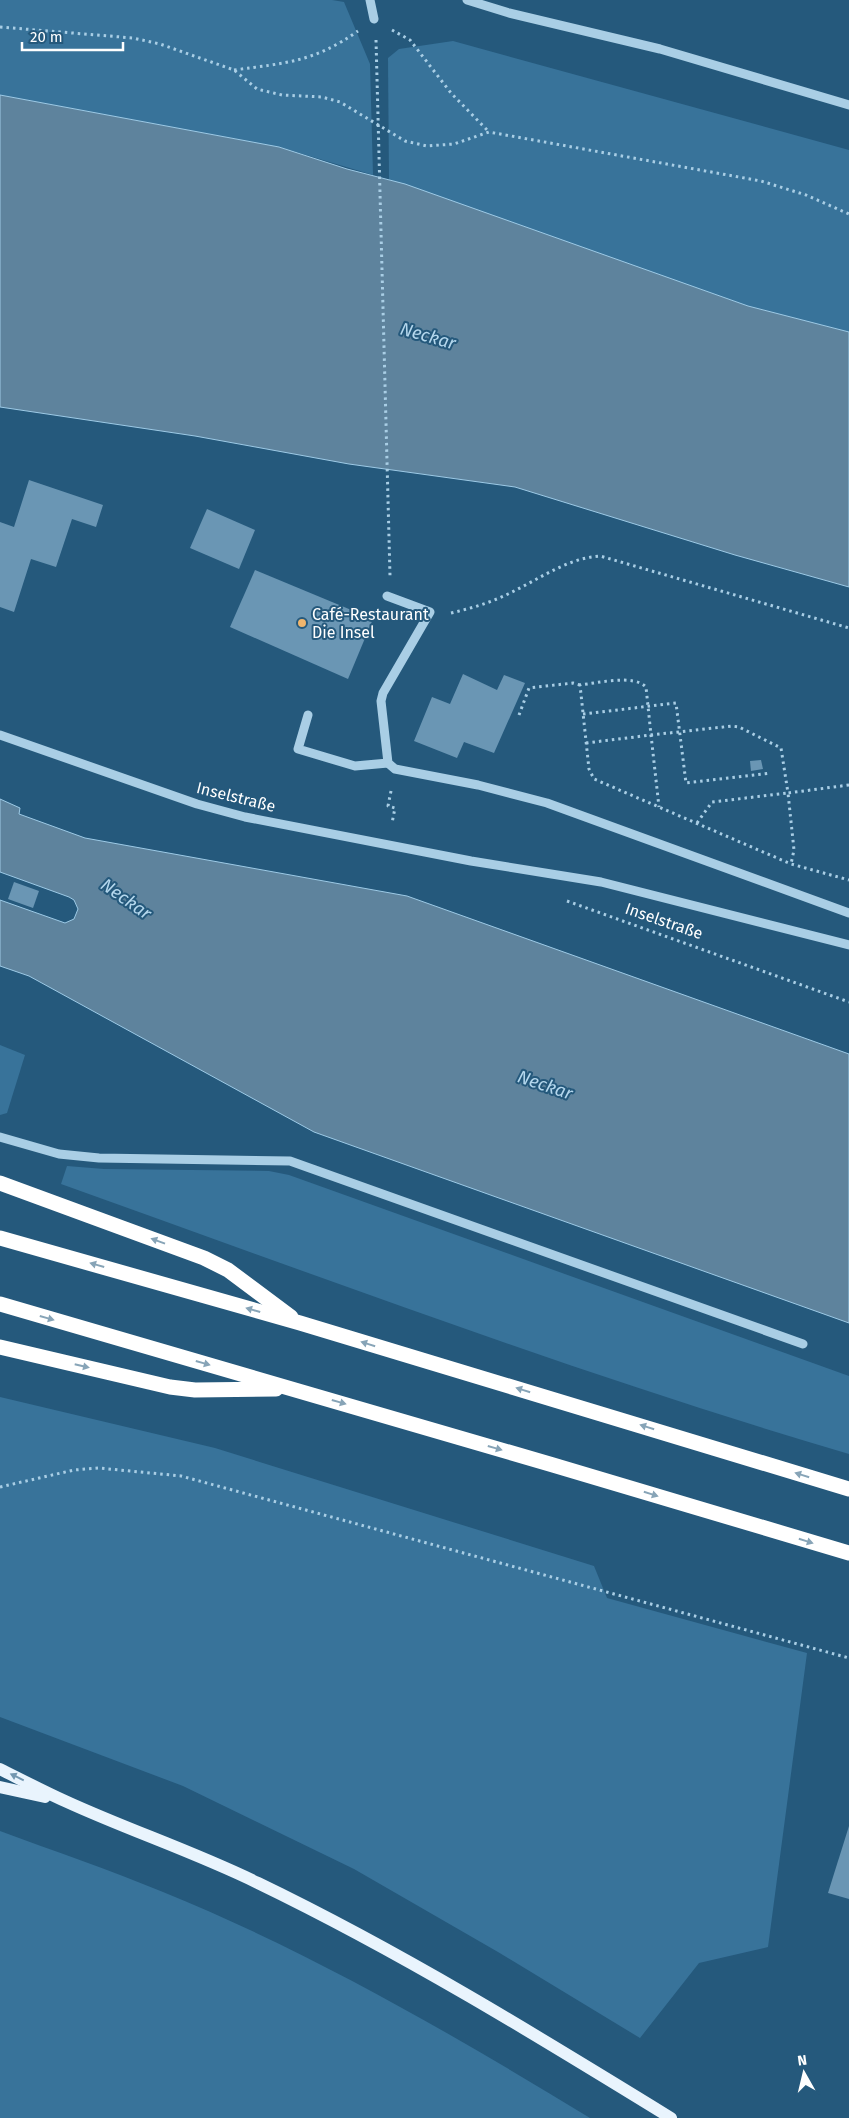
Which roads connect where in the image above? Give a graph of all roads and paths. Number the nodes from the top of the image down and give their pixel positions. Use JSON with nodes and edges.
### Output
{"nodes":[{"id":1,"x":370,"y":0,"type":"edge"},
{"id":2,"x":467,"y":0,"type":"edge"},
{"id":3,"x":374,"y":19,"type":"junction"},
{"id":4,"x":0,"y":27,"type":"edge"},
{"id":5,"x":377,"y":62,"type":"dead end"},
{"id":6,"x":234,"y":70,"type":"junction"},
{"id":7,"x":849,"y":106,"type":"edge"},
{"id":8,"x":489,"y":132,"type":"junction"},
{"id":9,"x":849,"y":214,"type":"edge"},
{"id":10,"x":387,"y":596,"type":"joint"},
{"id":11,"x":430,"y":612,"type":"junction"},
{"id":12,"x":849,"y":628,"type":"edge"},
{"id":13,"x":580,"y":685,"type":"junction"},
{"id":14,"x":648,"y":707,"type":"junction"},
{"id":15,"x":583,"y":714,"type":"junction"},
{"id":16,"x":308,"y":715,"type":"dead end"},
{"id":17,"x":519,"y":715,"type":"dead end"},
{"id":18,"x":680,"y":732,"type":"junction"},
{"id":19,"x":0,"y":735,"type":"edge"},
{"id":20,"x":652,"y":735,"type":"junction"},
{"id":21,"x":586,"y":743,"type":"junction"},
{"id":22,"x":391,"y":766,"type":"junction"},
{"id":23,"x":770,"y":773,"type":"dead end"},
{"id":24,"x":849,"y":785,"type":"edge"},
{"id":25,"x":788,"y":793,"type":"junction"},
{"id":26,"x":659,"y":807,"type":"junction"},
{"id":27,"x":697,"y":823,"type":"junction"},
{"id":28,"x":388,"y":843,"type":"junction"},
{"id":29,"x":791,"y":864,"type":"junction"},
{"id":30,"x":849,"y":880,"type":"edge"},
{"id":31,"x":561,"y":898,"type":"dead end"},
{"id":32,"x":849,"y":912,"type":"edge"},
{"id":33,"x":849,"y":945,"type":"edge"},
{"id":34,"x":849,"y":1002,"type":"edge"},
{"id":35,"x":0,"y":1137,"type":"edge"},
{"id":36,"x":0,"y":1183,"type":"edge"},
{"id":37,"x":0,"y":1238,"type":"edge"},
{"id":38,"x":0,"y":1304,"type":"edge"},
{"id":39,"x":300,"y":1324,"type":"junction"},
{"id":40,"x":803,"y":1344,"type":"dead end"},
{"id":41,"x":0,"y":1347,"type":"edge"},
{"id":42,"x":292,"y":1388,"type":"junction"},
{"id":43,"x":0,"y":1487,"type":"edge"},
{"id":44,"x":849,"y":1489,"type":"edge"},
{"id":45,"x":849,"y":1553,"type":"edge"},
{"id":46,"x":849,"y":1658,"type":"edge"},
{"id":47,"x":0,"y":1769,"type":"edge"},
{"id":48,"x":0,"y":1787,"type":"edge"},
{"id":49,"x":65,"y":1801,"type":"junction"},
{"id":50,"x":671,"y":2118,"type":"edge"}],
"edges":[{"from":1,"to":3,"type":"lane"},
{"from":2,"to":7,"type":"lane"},
{"from":3,"to":6,"type":"path"},
{"from":3,"to":8,"type":"path"},
{"from":4,"to":6,"type":"path"},
{"from":5,"to":10,"type":"path"},
{"from":6,"to":8,"type":"path"},
{"from":8,"to":9,"type":"path"},
{"from":10,"to":11,"type":"lane"},
{"from":11,"to":12,"type":"path"},
{"from":11,"to":22,"type":"lane"},
{"from":13,"to":14,"type":"path"},
{"from":13,"to":15,"type":"path"},
{"from":13,"to":17,"type":"path"},
{"from":14,"to":15,"type":"path"},
{"from":14,"to":18,"type":"path"},
{"from":14,"to":20,"type":"path"},
{"from":15,"to":21,"type":"path"},
{"from":16,"to":22,"type":"lane"},
{"from":18,"to":20,"type":"path"},
{"from":18,"to":23,"type":"path"},
{"from":18,"to":25,"type":"path"},
{"from":19,"to":28,"type":"lane","name":"Inselstraße"},
{"from":20,"to":21,"type":"path"},
{"from":20,"to":26,"type":"path"},
{"from":21,"to":26,"type":"path"},
{"from":22,"to":28,"type":"path"},
{"from":22,"to":32,"type":"lane"},
{"from":24,"to":25,"type":"path"},
{"from":25,"to":27,"type":"path"},
{"from":25,"to":29,"type":"path"},
{"from":26,"to":27,"type":"path"},
{"from":27,"to":29,"type":"path"},
{"from":28,"to":33,"type":"lane","name":"Inselstraße"},
{"from":29,"to":30,"type":"path"},
{"from":31,"to":34,"type":"path","name":"Inselstraße"},
{"from":35,"to":40,"type":"lane"},
{"from":39,"to":36,"type":"highway","one_way":true},
{"from":39,"to":37,"type":"highway","one_way":true},
{"from":38,"to":42,"type":"highway","one_way":true},
{"from":44,"to":39,"type":"highway","one_way":true},
{"from":41,"to":42,"type":"highway","one_way":true},
{"from":42,"to":45,"type":"highway","one_way":true},
{"from":43,"to":46,"type":"path"},
{"from":49,"to":47,"type":"main road","one_way":true},
{"from":48,"to":49,"type":"main road"},
{"from":49,"to":50,"type":"main road"}]}
